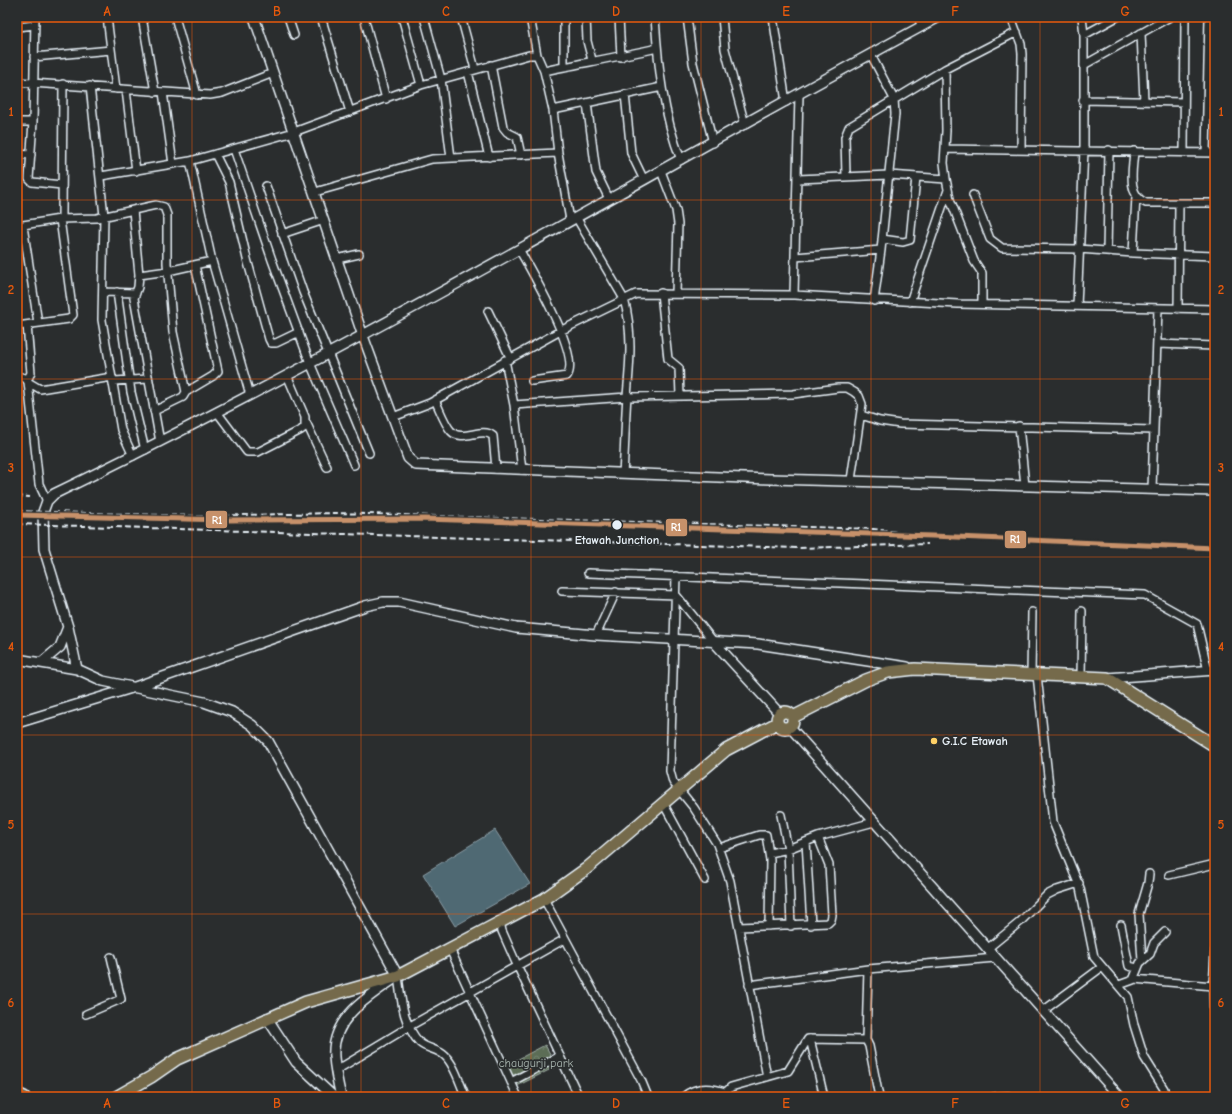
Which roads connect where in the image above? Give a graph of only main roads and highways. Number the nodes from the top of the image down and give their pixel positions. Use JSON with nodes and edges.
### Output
{"nodes":[{"id":1,"x":1215,"y":746,"type":"edge"},
{"id":2,"x":156,"y":1072,"type":"junction"},
{"id":3,"x":17,"y":1094,"type":"edge"},
{"id":4,"x":24,"y":1097,"type":"edge"},
{"id":5,"x":108,"y":1097,"type":"edge"},
{"id":6,"x":116,"y":1097,"type":"edge"}],
"edges":[{"from":1,"to":2,"type":"main road"},
{"from":2,"to":5,"type":"main road"},
{"from":2,"to":6,"type":"main road"},
{"from":3,"to":4,"type":"main road"}]}
